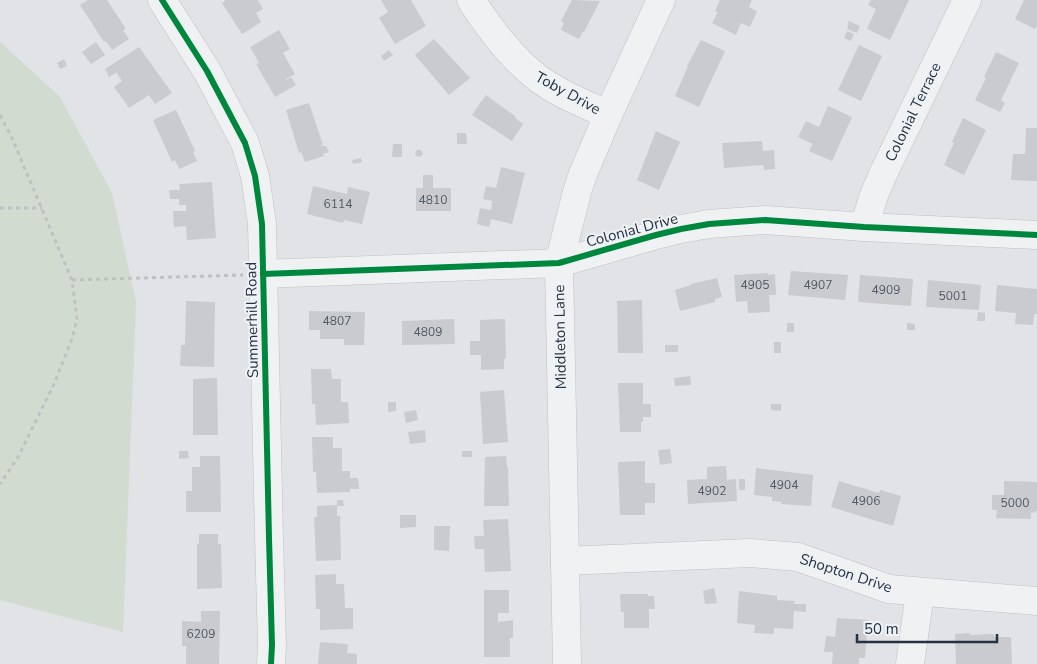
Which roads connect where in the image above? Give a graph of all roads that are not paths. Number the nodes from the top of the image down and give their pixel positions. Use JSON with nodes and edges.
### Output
{"nodes":[{"id":1,"x":162,"y":0,"type":"edge"},
{"id":2,"x":472,"y":0,"type":"edge"},
{"id":3,"x":661,"y":0,"type":"edge"},
{"id":4,"x":967,"y":0,"type":"edge"},
{"id":5,"x":608,"y":115,"type":"junction"},
{"id":6,"x":864,"y":227,"type":"junction"},
{"id":7,"x":1037,"y":235,"type":"edge"},
{"id":8,"x":559,"y":263,"type":"junction"},
{"id":9,"x":263,"y":274,"type":"junction"},
{"id":10,"x":565,"y":561,"type":"junction"},
{"id":11,"x":920,"y":593,"type":"junction"},
{"id":12,"x":1037,"y":601,"type":"edge"},
{"id":13,"x":271,"y":664,"type":"edge"},
{"id":14,"x":567,"y":664,"type":"edge"},
{"id":15,"x":910,"y":664,"type":"edge"}],
"edges":[{"from":1,"to":9,"type":"street","name":"Summerhill Road"},
{"from":2,"to":5,"type":"street","name":"Toby Drive"},
{"from":3,"to":5,"type":"street","name":"Middleton Lane"},
{"from":4,"to":6,"type":"street","name":"Colonial Terrace"},
{"from":5,"to":8,"type":"street","name":"Middleton Lane"},
{"from":6,"to":7,"type":"street","name":"Colonial Drive"},
{"from":6,"to":8,"type":"street","name":"Colonial Drive"},
{"from":8,"to":9,"type":"street","name":"Colonial Drive"},
{"from":8,"to":10,"type":"street","name":"Middleton Lane"},
{"from":9,"to":13,"type":"street","name":"Summerhill Road"},
{"from":10,"to":11,"type":"street","name":"Shopton Drive"},
{"from":10,"to":14,"type":"street","name":"Middleton Lane"},
{"from":11,"to":12,"type":"street","name":"Shopton Drive"},
{"from":11,"to":15,"type":"street"}]}
